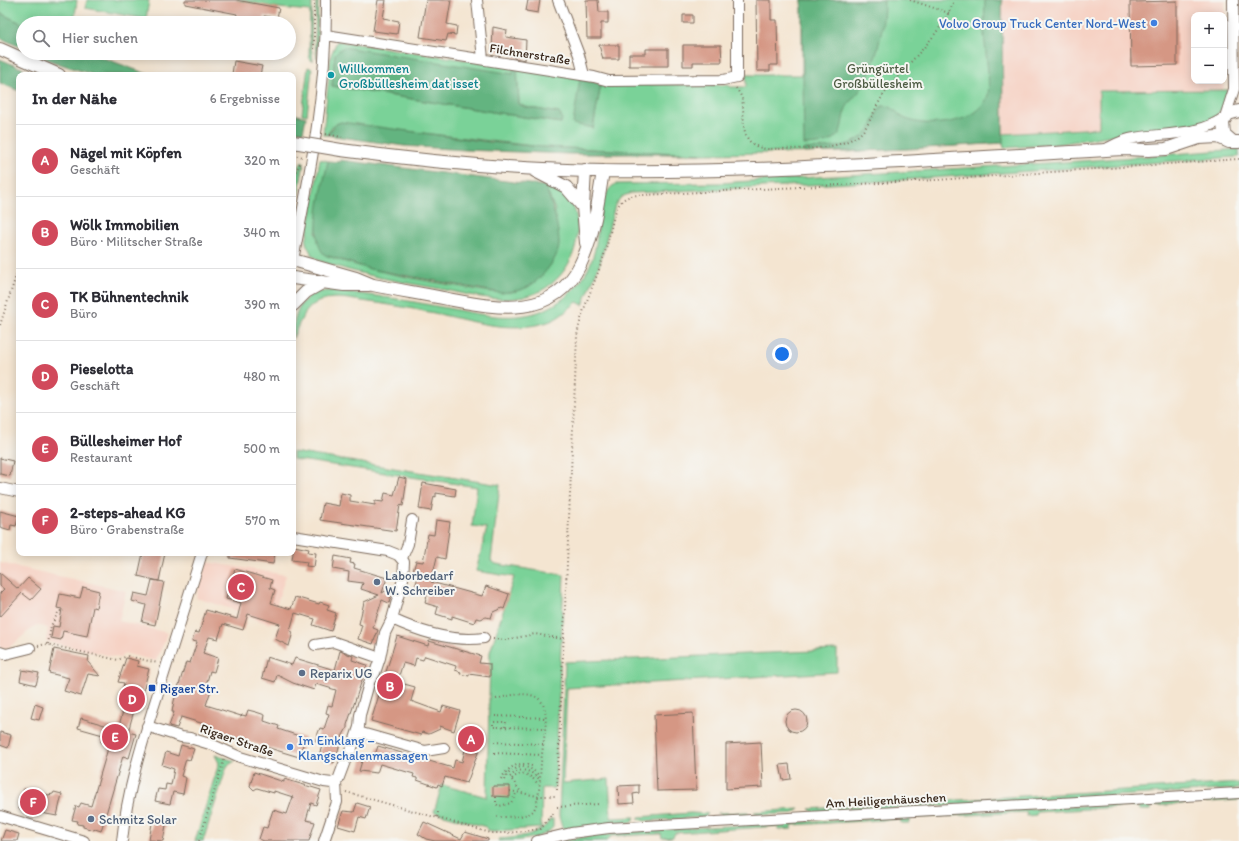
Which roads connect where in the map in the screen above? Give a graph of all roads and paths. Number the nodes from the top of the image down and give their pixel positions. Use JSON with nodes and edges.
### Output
{"nodes":[{"id":1,"x":314,"y":0,"type":"edge"},
{"id":2,"x":326,"y":0,"type":"edge"},
{"id":3,"x":477,"y":0,"type":"edge"},
{"id":4,"x":558,"y":0,"type":"edge"},
{"id":5,"x":737,"y":0,"type":"edge"},
{"id":6,"x":910,"y":0,"type":"edge"},
{"id":7,"x":954,"y":0,"type":"edge"},
{"id":8,"x":1233,"y":0,"type":"edge"},
{"id":9,"x":949,"y":13,"type":"junction"},
{"id":10,"x":326,"y":35,"type":"junction"},
{"id":11,"x":0,"y":49,"type":"edge"},
{"id":12,"x":314,"y":51,"type":"dead end"},
{"id":13,"x":16,"y":56,"type":"edge"},
{"id":14,"x":483,"y":59,"type":"junction"},
{"id":15,"x":25,"y":60,"type":"edge"},
{"id":16,"x":52,"y":72,"type":"edge"},
{"id":17,"x":584,"y":75,"type":"junction"},
{"id":18,"x":734,"y":78,"type":"junction"},
{"id":19,"x":1237,"y":94,"type":"edge"},
{"id":20,"x":1239,"y":111,"type":"edge"},
{"id":21,"x":1225,"y":117,"type":"junction"},
{"id":22,"x":323,"y":134,"type":"dead end"},
{"id":23,"x":342,"y":137,"type":"dead end"},
{"id":24,"x":296,"y":142,"type":"edge"},
{"id":25,"x":1239,"y":142,"type":"edge"},
{"id":26,"x":1102,"y":150,"type":"junction"},
{"id":27,"x":296,"y":155,"type":"edge"},
{"id":28,"x":1239,"y":159,"type":"edge"},
{"id":29,"x":529,"y":168,"type":"junction"},
{"id":30,"x":296,"y":170,"type":"edge"},
{"id":31,"x":585,"y":170,"type":"junction"},
{"id":32,"x":603,"y":171,"type":"junction"},
{"id":33,"x":583,"y":207,"type":"junction"},
{"id":34,"x":296,"y":245,"type":"edge"},
{"id":35,"x":586,"y":245,"type":"junction"},
{"id":36,"x":296,"y":261,"type":"edge"},
{"id":37,"x":16,"y":276,"type":"edge"},
{"id":38,"x":296,"y":279,"type":"edge"},
{"id":39,"x":322,"y":283,"type":"junction"},
{"id":40,"x":373,"y":285,"type":"junction"},
{"id":41,"x":296,"y":301,"type":"edge"},
{"id":42,"x":0,"y":325,"type":"edge"},
{"id":43,"x":0,"y":488,"type":"edge"},
{"id":44,"x":16,"y":491,"type":"edge"},
{"id":45,"x":412,"y":520,"type":"dead end"},
{"id":46,"x":296,"y":536,"type":"edge"},
{"id":47,"x":201,"y":556,"type":"edge"},
{"id":48,"x":402,"y":558,"type":"junction"},
{"id":49,"x":64,"y":611,"type":"dead end"},
{"id":50,"x":392,"y":619,"type":"junction"},
{"id":51,"x":484,"y":638,"type":"joint"},
{"id":52,"x":564,"y":639,"type":"junction"},
{"id":53,"x":48,"y":644,"type":"junction"},
{"id":54,"x":315,"y":645,"type":"dead end"},
{"id":55,"x":30,"y":648,"type":"joint"},
{"id":56,"x":0,"y":652,"type":"edge"},
{"id":57,"x":380,"y":658,"type":"junction"},
{"id":58,"x":155,"y":662,"type":"dead end"},
{"id":59,"x":496,"y":699,"type":"dead end"},
{"id":60,"x":495,"y":716,"type":"dead end"},
{"id":61,"x":547,"y":718,"type":"junction"},
{"id":62,"x":148,"y":726,"type":"junction"},
{"id":63,"x":505,"y":727,"type":"junction"},
{"id":64,"x":546,"y":728,"type":"junction"},
{"id":65,"x":358,"y":732,"type":"junction"},
{"id":66,"x":494,"y":742,"type":"dead end"},
{"id":67,"x":543,"y":744,"type":"junction"},
{"id":68,"x":444,"y":748,"type":"dead end"},
{"id":69,"x":227,"y":751,"type":"junction"},
{"id":70,"x":494,"y":753,"type":"dead end"},
{"id":71,"x":542,"y":755,"type":"junction"},
{"id":72,"x":508,"y":774,"type":"junction"},
{"id":73,"x":540,"y":776,"type":"junction"},
{"id":74,"x":512,"y":779,"type":"junction"},
{"id":75,"x":539,"y":779,"type":"junction"},
{"id":76,"x":338,"y":780,"type":"junction"},
{"id":77,"x":502,"y":780,"type":"dead end"},
{"id":78,"x":539,"y":785,"type":"junction"},
{"id":79,"x":557,"y":790,"type":"dead end"},
{"id":80,"x":510,"y":791,"type":"dead end"},
{"id":81,"x":518,"y":792,"type":"junction"},
{"id":82,"x":522,"y":793,"type":"junction"},
{"id":83,"x":1239,"y":793,"type":"edge"},
{"id":84,"x":538,"y":796,"type":"junction"},
{"id":85,"x":557,"y":796,"type":"dead end"},
{"id":86,"x":496,"y":797,"type":"dead end"},
{"id":87,"x":599,"y":804,"type":"dead end"},
{"id":88,"x":557,"y":807,"type":"dead end"},
{"id":89,"x":438,"y":812,"type":"dead end"},
{"id":90,"x":556,"y":812,"type":"dead end"},
{"id":91,"x":0,"y":816,"type":"edge"},
{"id":92,"x":437,"y":817,"type":"junction"},
{"id":93,"x":497,"y":818,"type":"dead end"},
{"id":94,"x":84,"y":841,"type":"edge"},
{"id":95,"x":122,"y":841,"type":"edge"},
{"id":96,"x":199,"y":841,"type":"edge"},
{"id":97,"x":324,"y":841,"type":"edge"},
{"id":98,"x":537,"y":841,"type":"edge"}],
"edges":[{"from":1,"to":12,"type":"path"},
{"from":2,"to":10,"type":"street"},
{"from":3,"to":14,"type":"street"},
{"from":4,"to":17,"type":"street"},
{"from":5,"to":18,"type":"street"},
{"from":6,"to":9,"type":"path"},
{"from":7,"to":9,"type":"path"},
{"from":8,"to":19,"type":"street"},
{"from":9,"to":18,"type":"path"},
{"from":10,"to":14,"type":"street","name":"Filchnerstraße"},
{"from":10,"to":34,"type":"street"},
{"from":11,"to":13,"type":"main road"},
{"from":14,"to":17,"type":"street","name":"Filchnerstraße"},
{"from":15,"to":16,"type":"main road"},
{"from":17,"to":18,"type":"street","name":"Filchnerstraße"},
{"from":19,"to":21,"type":"street"},
{"from":20,"to":21,"type":"main road"},
{"from":21,"to":25,"type":"main road"},
{"from":21,"to":26,"type":"street"},
{"from":22,"to":23,"type":"path"},
{"from":24,"to":29,"type":"main road","bridge":true},
{"from":25,"to":26,"type":"main road"},
{"from":26,"to":32,"type":"main road"},
{"from":27,"to":30,"type":"path"},
{"from":28,"to":52,"type":"path"},
{"from":29,"to":31,"type":"main road"},
{"from":29,"to":33,"type":"main road"},
{"from":31,"to":32,"type":"main road"},
{"from":31,"to":33,"type":"main road"},
{"from":32,"to":35,"type":"main road"},
{"from":33,"to":35,"type":"main road"},
{"from":35,"to":40,"type":"main road"},
{"from":36,"to":40,"type":"main road"},
{"from":37,"to":42,"type":"path"},
{"from":38,"to":39,"type":"main road"},
{"from":39,"to":40,"type":"main road"},
{"from":39,"to":41,"type":"main road"},
{"from":43,"to":44,"type":"street"},
{"from":45,"to":48,"type":"street"},
{"from":46,"to":48,"type":"street"},
{"from":47,"to":62,"type":"street"},
{"from":48,"to":50,"type":"street"},
{"from":49,"to":53,"type":"path"},
{"from":50,"to":51,"type":"street"},
{"from":50,"to":57,"type":"street"},
{"from":51,"to":52,"type":"path"},
{"from":52,"to":79,"type":"path"},
{"from":53,"to":55,"type":"path"},
{"from":53,"to":58,"type":"path"},
{"from":54,"to":57,"type":"street"},
{"from":55,"to":56,"type":"street"},
{"from":57,"to":65,"type":"street"},
{"from":59,"to":61,"type":"path"},
{"from":60,"to":61,"type":"path"},
{"from":61,"to":64,"type":"path"},
{"from":62,"to":69,"type":"street","name":"Rigaer Straße"},
{"from":62,"to":95,"type":"street"},
{"from":63,"to":63,"type":"path"},
{"from":63,"to":64,"type":"path"},
{"from":64,"to":67,"type":"path"},
{"from":65,"to":68,"type":"street"},
{"from":65,"to":76,"type":"street"},
{"from":66,"to":67,"type":"path"},
{"from":67,"to":71,"type":"path"},
{"from":69,"to":76,"type":"street","name":"Rigaer Straße"},
{"from":69,"to":96,"type":"path"},
{"from":70,"to":71,"type":"path"},
{"from":71,"to":73,"type":"path"},
{"from":72,"to":73,"type":"path"},
{"from":72,"to":74,"type":"path"},
{"from":72,"to":75,"type":"path"},
{"from":72,"to":77,"type":"path"},
{"from":73,"to":75,"type":"path"},
{"from":74,"to":78,"type":"path"},
{"from":74,"to":82,"type":"path"},
{"from":75,"to":78,"type":"path"},
{"from":76,"to":92,"type":"path"},
{"from":76,"to":97,"type":"street"},
{"from":78,"to":84,"type":"path"},
{"from":80,"to":81,"type":"path"},
{"from":81,"to":82,"type":"path"},
{"from":81,"to":86,"type":"path"},
{"from":82,"to":84,"type":"path"},
{"from":83,"to":98,"type":"street","name":"Am Heiligenhäuschen"},
{"from":84,"to":85,"type":"path"},
{"from":84,"to":93,"type":"path"},
{"from":87,"to":88,"type":"path"},
{"from":89,"to":92,"type":"path"},
{"from":90,"to":92,"type":"path"},
{"from":91,"to":94,"type":"street"}]}
